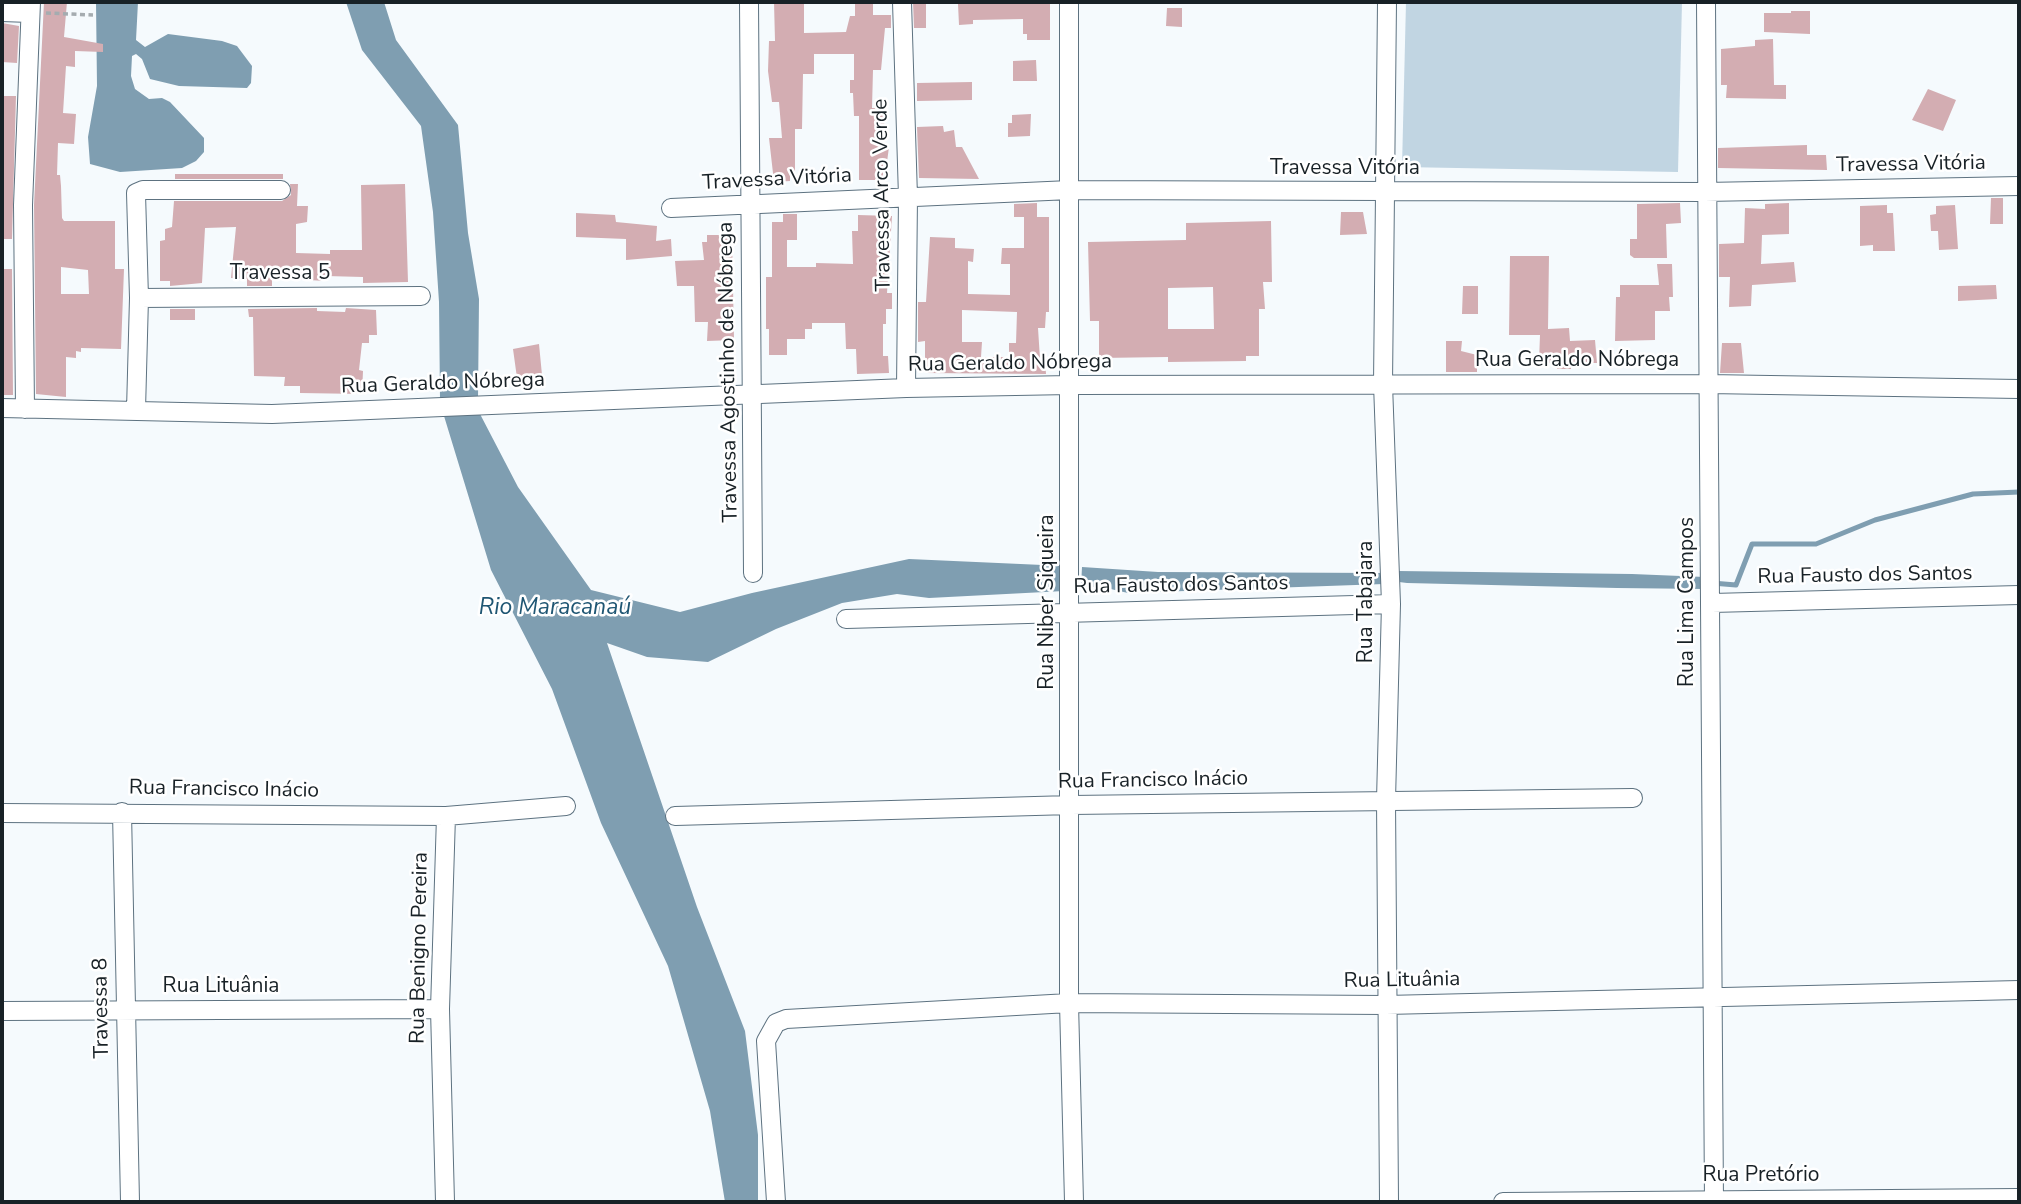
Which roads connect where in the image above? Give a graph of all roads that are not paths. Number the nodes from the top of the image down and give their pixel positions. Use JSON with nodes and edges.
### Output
{"nodes":[{"id":1,"x":748,"y":2,"type":"edge"},
{"id":2,"x":902,"y":2,"type":"edge"},
{"id":3,"x":1069,"y":2,"type":"edge"},
{"id":4,"x":1387,"y":2,"type":"edge"},
{"id":5,"x":1706,"y":2,"type":"edge"},
{"id":6,"x":31,"y":7,"type":"edge"},
{"id":7,"x":2,"y":12,"type":"edge"},
{"id":8,"x":2019,"y":186,"type":"edge"},
{"id":9,"x":281,"y":190,"type":"dead end"},
{"id":10,"x":1070,"y":190,"type":"junction"},
{"id":11,"x":1384,"y":191,"type":"junction"},
{"id":12,"x":1705,"y":192,"type":"junction"},
{"id":13,"x":908,"y":197,"type":"junction"},
{"id":14,"x":750,"y":205,"type":"junction"},
{"id":15,"x":671,"y":208,"type":"dead end"},
{"id":16,"x":421,"y":296,"type":"dead end"},
{"id":17,"x":139,"y":298,"type":"junction"},
{"id":18,"x":1383,"y":384,"type":"junction"},
{"id":19,"x":1707,"y":384,"type":"junction"},
{"id":20,"x":1070,"y":385,"type":"junction"},
{"id":21,"x":906,"y":388,"type":"junction"},
{"id":22,"x":2019,"y":389,"type":"edge"},
{"id":23,"x":752,"y":394,"type":"junction"},
{"id":24,"x":2,"y":408,"type":"edge"},
{"id":25,"x":25,"y":409,"type":"junction"},
{"id":26,"x":136,"y":410,"type":"junction"},
{"id":27,"x":753,"y":573,"type":"dead end"},
{"id":28,"x":2019,"y":595,"type":"edge"},
{"id":29,"x":1712,"y":603,"type":"junction"},
{"id":30,"x":1391,"y":604,"type":"junction"},
{"id":31,"x":1071,"y":611,"type":"junction"},
{"id":32,"x":846,"y":619,"type":"dead end"},
{"id":33,"x":1633,"y":798,"type":"dead end"},
{"id":34,"x":1386,"y":800,"type":"junction"},
{"id":35,"x":1071,"y":805,"type":"junction"},
{"id":36,"x":566,"y":806,"type":"dead end"},
{"id":37,"x":122,"y":812,"type":"junction"},
{"id":38,"x":2,"y":813,"type":"edge"},
{"id":39,"x":446,"y":816,"type":"junction"},
{"id":40,"x":675,"y":816,"type":"dead end"},
{"id":41,"x":2019,"y":990,"type":"edge"},
{"id":42,"x":1712,"y":996,"type":"junction"},
{"id":43,"x":1069,"y":1003,"type":"junction"},
{"id":44,"x":1387,"y":1005,"type":"junction"},
{"id":45,"x":440,"y":1009,"type":"junction"},
{"id":46,"x":125,"y":1010,"type":"junction"},
{"id":47,"x":2,"y":1011,"type":"edge"},
{"id":48,"x":2019,"y":1198,"type":"edge"},
{"id":49,"x":1714,"y":1200,"type":"edge"},
{"id":50,"x":130,"y":1202,"type":"edge"},
{"id":51,"x":444,"y":1202,"type":"edge"},
{"id":52,"x":776,"y":1202,"type":"edge"},
{"id":53,"x":1074,"y":1202,"type":"edge"},
{"id":54,"x":1389,"y":1202,"type":"edge"},
{"id":55,"x":1503,"y":1202,"type":"edge"}],
"edges":[{"from":1,"to":14,"type":"street","name":"Travessa Agostinho de Nóbrega"},
{"from":2,"to":13,"type":"street","name":"Travessa Arco Verde"},
{"from":3,"to":10,"type":"street","name":"Rua Niber Siqueira"},
{"from":4,"to":11,"type":"street","name":"Rua Tabajara"},
{"from":5,"to":12,"type":"street","name":"Rua Lima Campos"},
{"from":6,"to":7,"type":"street"},
{"from":6,"to":25,"type":"street"},
{"from":8,"to":12,"type":"street","name":"Travessa Vitória"},
{"from":9,"to":17,"type":"street"},
{"from":10,"to":11,"type":"street","name":"Travessa Vitória"},
{"from":10,"to":13,"type":"street","name":"Travessa Vitória"},
{"from":10,"to":20,"type":"street","name":"Rua Niber Siqueira"},
{"from":11,"to":12,"type":"street","name":"Travessa Vitória"},
{"from":11,"to":18,"type":"street","name":"Rua Tabajara"},
{"from":12,"to":19,"type":"street","name":"Rua Lima Campos"},
{"from":13,"to":14,"type":"street","name":"Travessa Vitória"},
{"from":13,"to":21,"type":"street","name":"Travessa Arco Verde"},
{"from":14,"to":15,"type":"street","name":"Travessa Vitória"},
{"from":14,"to":23,"type":"street","name":"Travessa Agostinho de Nóbrega"},
{"from":16,"to":17,"type":"street","name":"Travessa 5"},
{"from":17,"to":26,"type":"street"},
{"from":18,"to":19,"type":"street","name":"Rua Geraldo Nóbrega"},
{"from":18,"to":20,"type":"street","name":"Rua Geraldo Nóbrega"},
{"from":18,"to":30,"type":"street","name":"Rua Tabajara"},
{"from":19,"to":22,"type":"street","name":"Rua Geraldo Nóbrega"},
{"from":19,"to":29,"type":"street","name":"Rua Lima Campos"},
{"from":20,"to":21,"type":"street","name":"Rua Geraldo Nóbrega"},
{"from":20,"to":31,"type":"street","name":"Rua Niber Siqueira"},
{"from":21,"to":23,"type":"street","name":"Rua Geraldo Nóbrega"},
{"from":23,"to":26,"type":"street","name":"Rua Geraldo Nóbrega"},
{"from":23,"to":27,"type":"street","name":"Travessa Agostinho de Nóbrega"},
{"from":24,"to":25,"type":"street","name":"Rua Geraldo Nóbrega"},
{"from":25,"to":26,"type":"street","name":"Rua Geraldo Nóbrega"},
{"from":28,"to":29,"type":"street","name":"Rua Fausto dos Santos"},
{"from":29,"to":42,"type":"street","name":"Rua Lima Campos"},
{"from":30,"to":31,"type":"street","name":"Rua Fausto dos Santos"},
{"from":30,"to":34,"type":"street","name":"Rua Tabajara"},
{"from":31,"to":32,"type":"street","name":"Rua Fausto dos Santos"},
{"from":31,"to":35,"type":"street","name":"Rua Niber Siqueira"},
{"from":33,"to":34,"type":"street","name":"Rua Francisco Inácio"},
{"from":34,"to":35,"type":"street","name":"Rua Francisco Inácio"},
{"from":34,"to":44,"type":"street","name":"Rua Tabajara"},
{"from":35,"to":40,"type":"street","name":"Rua Francisco Inácio"},
{"from":35,"to":43,"type":"street","name":"Rua Niber Siqueira"},
{"from":36,"to":39,"type":"street"},
{"from":37,"to":38,"type":"street","name":"Rua Francisco Inácio"},
{"from":37,"to":39,"type":"street","name":"Rua Francisco Inácio"},
{"from":37,"to":46,"type":"street","name":"Travessa 8"},
{"from":39,"to":45,"type":"street","name":"Rua Benigno Pereira"},
{"from":41,"to":42,"type":"street","name":"Rua Lituânia"},
{"from":42,"to":44,"type":"street","name":"Rua Lituânia"},
{"from":42,"to":49,"type":"street","name":"Rua Lima Campos"},
{"from":43,"to":44,"type":"street","name":"Rua Lituânia"},
{"from":43,"to":52,"type":"street","name":"Rua Lituânia"},
{"from":43,"to":53,"type":"street","name":"Rua Niber Siqueira"},
{"from":44,"to":54,"type":"street","name":"Rua Tabajara"},
{"from":45,"to":46,"type":"street","name":"Rua Lituânia"},
{"from":45,"to":51,"type":"street","name":"Rua Benigno Pereira"},
{"from":46,"to":47,"type":"street","name":"Rua Lituânia"},
{"from":46,"to":50,"type":"street","name":"Travessa 8"},
{"from":48,"to":49,"type":"street","name":"Rua Pretório"},
{"from":49,"to":55,"type":"street","name":"Rua Pretório"}]}
